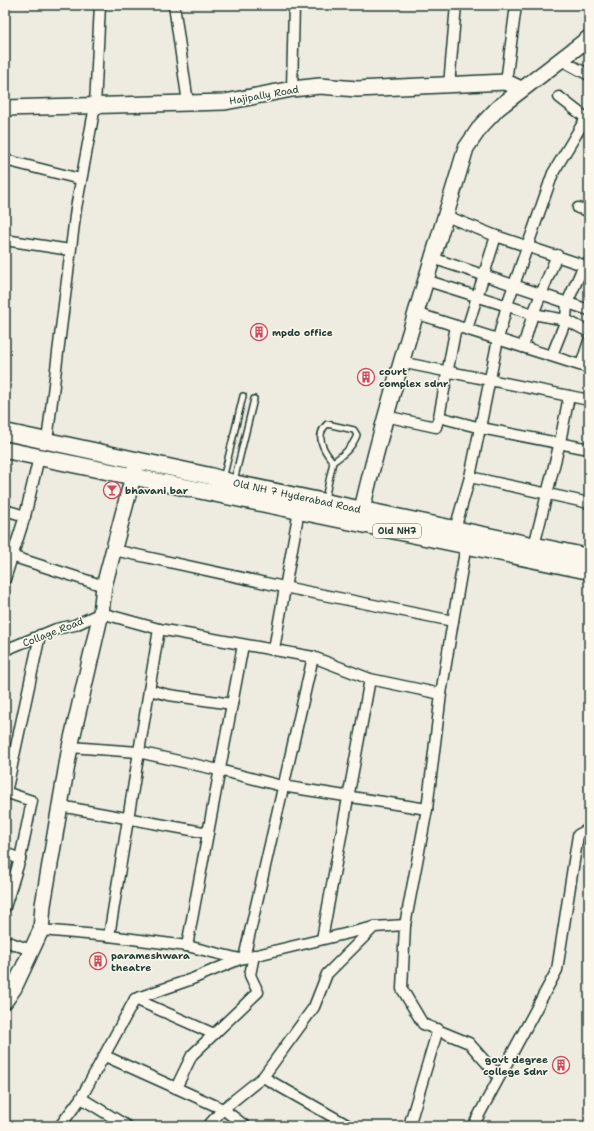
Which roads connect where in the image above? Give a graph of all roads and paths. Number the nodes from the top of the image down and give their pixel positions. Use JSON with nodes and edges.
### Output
{"nodes":[{"id":1,"x":100,"y":5,"type":"edge"},
{"id":2,"x":174,"y":5,"type":"edge"},
{"id":3,"x":294,"y":5,"type":"edge"},
{"id":4,"x":456,"y":5,"type":"edge"},
{"id":5,"x":516,"y":5,"type":"edge"},
{"id":6,"x":589,"y":38,"type":"edge"},
{"id":7,"x":561,"y":60,"type":"junction"},
{"id":8,"x":589,"y":75,"type":"edge"},
{"id":9,"x":506,"y":82,"type":"junction"},
{"id":10,"x":449,"y":85,"type":"junction"},
{"id":11,"x":292,"y":89,"type":"junction"},
{"id":12,"x":521,"y":89,"type":"junction"},
{"id":13,"x":558,"y":97,"type":"dead end"},
{"id":14,"x":188,"y":103,"type":"junction"},
{"id":15,"x":95,"y":106,"type":"junction"},
{"id":16,"x":5,"y":108,"type":"edge"},
{"id":17,"x":587,"y":119,"type":"edge"},
{"id":18,"x":5,"y":160,"type":"edge"},
{"id":19,"x":80,"y":179,"type":"junction"},
{"id":20,"x":578,"y":208,"type":"dead end"},
{"id":21,"x":589,"y":211,"type":"edge"},
{"id":22,"x":446,"y":216,"type":"junction"},
{"id":23,"x":496,"y":236,"type":"junction"},
{"id":24,"x":5,"y":240,"type":"edge"},
{"id":25,"x":528,"y":246,"type":"junction"},
{"id":26,"x":70,"y":250,"type":"junction"},
{"id":27,"x":557,"y":255,"type":"junction"},
{"id":28,"x":432,"y":258,"type":"junction"},
{"id":29,"x":586,"y":266,"type":"edge"},
{"id":30,"x":484,"y":275,"type":"junction"},
{"id":31,"x":425,"y":280,"type":"junction"},
{"id":32,"x":514,"y":285,"type":"junction"},
{"id":33,"x":542,"y":295,"type":"junction"},
{"id":34,"x":477,"y":297,"type":"junction"},
{"id":35,"x":568,"y":303,"type":"junction"},
{"id":36,"x":507,"y":306,"type":"junction"},
{"id":37,"x":589,"y":310,"type":"edge"},
{"id":38,"x":415,"y":313,"type":"junction"},
{"id":39,"x":533,"y":314,"type":"junction"},
{"id":40,"x":566,"y":320,"type":"junction"},
{"id":41,"x":456,"y":326,"type":"junction"},
{"id":42,"x":467,"y":329,"type":"junction"},
{"id":43,"x":589,"y":332,"type":"edge"},
{"id":44,"x":498,"y":339,"type":"junction"},
{"id":45,"x":589,"y":341,"type":"edge"},
{"id":46,"x":523,"y":347,"type":"junction"},
{"id":47,"x":552,"y":356,"type":"junction"},
{"id":48,"x":400,"y":362,"type":"junction"},
{"id":49,"x":585,"y":367,"type":"edge"},
{"id":50,"x":448,"y":372,"type":"junction"},
{"id":51,"x":489,"y":380,"type":"junction"},
{"id":52,"x":244,"y":396,"type":"dead end"},
{"id":53,"x":569,"y":396,"type":"junction"},
{"id":54,"x":254,"y":399,"type":"dead end"},
{"id":55,"x":589,"y":400,"type":"edge"},
{"id":56,"x":385,"y":416,"type":"junction"},
{"id":57,"x":439,"y":417,"type":"junction"},
{"id":58,"x":481,"y":428,"type":"junction"},
{"id":59,"x":5,"y":432,"type":"edge"},
{"id":60,"x":47,"y":441,"type":"junction"},
{"id":61,"x":560,"y":442,"type":"junction"},
{"id":62,"x":589,"y":449,"type":"edge"},
{"id":63,"x":5,"y":450,"type":"edge"},
{"id":64,"x":40,"y":457,"type":"junction"},
{"id":65,"x":137,"y":460,"type":"junction"},
{"id":66,"x":333,"y":462,"type":"junction"},
{"id":67,"x":132,"y":477,"type":"junction"},
{"id":68,"x":470,"y":477,"type":"junction"},
{"id":69,"x":228,"y":481,"type":"junction"},
{"id":70,"x":546,"y":494,"type":"junction"},
{"id":71,"x":325,"y":502,"type":"junction"},
{"id":72,"x":589,"y":503,"type":"edge"},
{"id":73,"x":5,"y":510,"type":"edge"},
{"id":74,"x":298,"y":510,"type":"junction"},
{"id":75,"x":25,"y":516,"type":"junction"},
{"id":76,"x":360,"y":516,"type":"junction"},
{"id":77,"x":455,"y":529,"type":"junction"},
{"id":78,"x":466,"y":545,"type":"junction"},
{"id":79,"x":534,"y":546,"type":"junction"},
{"id":80,"x":114,"y":550,"type":"junction"},
{"id":81,"x":9,"y":555,"type":"edge"},
{"id":82,"x":589,"y":557,"type":"edge"},
{"id":83,"x":589,"y":571,"type":"edge"},
{"id":84,"x":5,"y":579,"type":"edge"},
{"id":85,"x":104,"y":586,"type":"junction"},
{"id":86,"x":284,"y":587,"type":"junction"},
{"id":87,"x":101,"y":613,"type":"junction"},
{"id":88,"x":453,"y":621,"type":"junction"},
{"id":89,"x":159,"y":629,"type":"junction"},
{"id":90,"x":40,"y":636,"type":"junction"},
{"id":91,"x":243,"y":645,"type":"junction"},
{"id":92,"x":274,"y":649,"type":"junction"},
{"id":93,"x":5,"y":650,"type":"edge"},
{"id":94,"x":313,"y":657,"type":"junction"},
{"id":95,"x":370,"y":679,"type":"junction"},
{"id":96,"x":149,"y":690,"type":"junction"},
{"id":97,"x":441,"y":694,"type":"junction"},
{"id":98,"x":232,"y":704,"type":"junction"},
{"id":99,"x":70,"y":747,"type":"junction"},
{"id":100,"x":138,"y":752,"type":"junction"},
{"id":101,"x":219,"y":770,"type":"junction"},
{"id":102,"x":282,"y":786,"type":"junction"},
{"id":103,"x":6,"y":792,"type":"edge"},
{"id":104,"x":348,"y":796,"type":"junction"},
{"id":105,"x":60,"y":806,"type":"junction"},
{"id":106,"x":427,"y":809,"type":"junction"},
{"id":107,"x":127,"y":818,"type":"junction"},
{"id":108,"x":589,"y":829,"type":"edge"},
{"id":109,"x":208,"y":834,"type":"junction"},
{"id":110,"x":5,"y":853,"type":"edge"},
{"id":111,"x":20,"y":859,"type":"junction"},
{"id":112,"x":5,"y":907,"type":"edge"},
{"id":113,"x":405,"y":924,"type":"junction"},
{"id":114,"x":374,"y":928,"type":"junction"},
{"id":115,"x":41,"y":930,"type":"junction"},
{"id":116,"x":108,"y":936,"type":"junction"},
{"id":117,"x":322,"y":940,"type":"junction"},
{"id":118,"x":5,"y":941,"type":"edge"},
{"id":119,"x":187,"y":946,"type":"junction"},
{"id":120,"x":31,"y":950,"type":"junction"},
{"id":121,"x":246,"y":957,"type":"junction"},
{"id":122,"x":135,"y":999,"type":"junction"},
{"id":123,"x":5,"y":1001,"type":"edge"},
{"id":124,"x":438,"y":1029,"type":"junction"},
{"id":125,"x":214,"y":1034,"type":"junction"},
{"id":126,"x":105,"y":1056,"type":"junction"},
{"id":127,"x":263,"y":1077,"type":"junction"},
{"id":128,"x":500,"y":1077,"type":"junction"},
{"id":129,"x":176,"y":1088,"type":"junction"},
{"id":130,"x":82,"y":1098,"type":"junction"},
{"id":131,"x":223,"y":1109,"type":"junction"},
{"id":132,"x":60,"y":1126,"type":"edge"},
{"id":133,"x":127,"y":1126,"type":"edge"},
{"id":134,"x":208,"y":1126,"type":"edge"},
{"id":135,"x":245,"y":1126,"type":"edge"},
{"id":136,"x":349,"y":1126,"type":"edge"},
{"id":137,"x":409,"y":1126,"type":"edge"},
{"id":138,"x":473,"y":1126,"type":"edge"}],
"edges":[{"from":1,"to":15,"type":"street"},
{"from":2,"to":14,"type":"street"},
{"from":3,"to":11,"type":"street"},
{"from":4,"to":10,"type":"street"},
{"from":5,"to":9,"type":"street"},
{"from":6,"to":7,"type":"main road"},
{"from":7,"to":8,"type":"street"},
{"from":7,"to":12,"type":"main road"},
{"from":9,"to":10,"type":"main road","name":"Hajipally Road"},
{"from":9,"to":12,"type":"main road","name":"Hajipally Road"},
{"from":10,"to":11,"type":"main road","name":"Hajipally Road"},
{"from":11,"to":14,"type":"main road","name":"Hajipally Road"},
{"from":12,"to":22,"type":"main road"},
{"from":13,"to":17,"type":"street"},
{"from":14,"to":15,"type":"main road","name":"Hajipally Road"},
{"from":15,"to":16,"type":"main road","name":"Hajipally Road"},
{"from":15,"to":19,"type":"street"},
{"from":17,"to":25,"type":"street"},
{"from":18,"to":19,"type":"street"},
{"from":19,"to":26,"type":"street"},
{"from":20,"to":21,"type":"street"},
{"from":22,"to":23,"type":"street"},
{"from":22,"to":28,"type":"main road"},
{"from":23,"to":25,"type":"street"},
{"from":23,"to":30,"type":"street"},
{"from":24,"to":26,"type":"street"},
{"from":25,"to":27,"type":"street"},
{"from":25,"to":32,"type":"street"},
{"from":26,"to":60,"type":"street"},
{"from":27,"to":29,"type":"street"},
{"from":27,"to":33,"type":"street"},
{"from":28,"to":30,"type":"street"},
{"from":28,"to":31,"type":"main road"},
{"from":29,"to":35,"type":"street"},
{"from":30,"to":32,"type":"street"},
{"from":30,"to":34,"type":"street"},
{"from":31,"to":34,"type":"street"},
{"from":31,"to":38,"type":"main road"},
{"from":32,"to":33,"type":"street"},
{"from":32,"to":36,"type":"street"},
{"from":33,"to":35,"type":"street"},
{"from":33,"to":39,"type":"street"},
{"from":34,"to":36,"type":"street"},
{"from":34,"to":42,"type":"street"},
{"from":35,"to":37,"type":"street"},
{"from":35,"to":40,"type":"street"},
{"from":36,"to":39,"type":"street"},
{"from":36,"to":44,"type":"street"},
{"from":38,"to":41,"type":"street"},
{"from":38,"to":48,"type":"main road"},
{"from":39,"to":40,"type":"street"},
{"from":39,"to":46,"type":"street"},
{"from":40,"to":43,"type":"street"},
{"from":40,"to":47,"type":"street"},
{"from":41,"to":42,"type":"street"},
{"from":41,"to":50,"type":"street"},
{"from":42,"to":44,"type":"street"},
{"from":44,"to":46,"type":"street"},
{"from":44,"to":51,"type":"street"},
{"from":45,"to":49,"type":"street"},
{"from":46,"to":47,"type":"street"},
{"from":47,"to":49,"type":"street"},
{"from":48,"to":50,"type":"street"},
{"from":48,"to":56,"type":"main road"},
{"from":50,"to":51,"type":"street"},
{"from":50,"to":57,"type":"street"},
{"from":51,"to":53,"type":"street"},
{"from":51,"to":58,"type":"street"},
{"from":52,"to":69,"type":"lane"},
{"from":53,"to":55,"type":"street"},
{"from":53,"to":61,"type":"street"},
{"from":54,"to":69,"type":"lane"},
{"from":56,"to":57,"type":"street"},
{"from":56,"to":76,"type":"main road"},
{"from":57,"to":58,"type":"street"},
{"from":58,"to":61,"type":"street"},
{"from":58,"to":68,"type":"street"},
{"from":59,"to":60,"type":"main road","name":"Old NH 7 Hyderabad Road","number":"Old NH7"},
{"from":60,"to":65,"type":"main road","name":"Old NH 7 Hyderabad Road","number":"Old NH7"},
{"from":61,"to":62,"type":"street"},
{"from":61,"to":70,"type":"street"},
{"from":63,"to":64,"type":"main road","name":"Old NH 7 Hyderabad Road","number":"Old NH7"},
{"from":64,"to":67,"type":"main road","name":"Old NH 7 Hyderabad Road","number":"Old NH7"},
{"from":64,"to":75,"type":"street"},
{"from":65,"to":67,"type":"main road"},
{"from":65,"to":69,"type":"main road","name":"Old NH 7 Hyderabad Road","number":"Old NH7"},
{"from":66,"to":66,"type":"lane"},
{"from":66,"to":71,"type":"lane"},
{"from":67,"to":74,"type":"main road","name":"Old NH 7 Hyderabad Road","number":"Old NH7"},
{"from":67,"to":80,"type":"main road"},
{"from":68,"to":70,"type":"street"},
{"from":68,"to":77,"type":"street"},
{"from":69,"to":71,"type":"main road","name":"Old NH 7 Hyderabad Road","number":"Old NH7"},
{"from":70,"to":72,"type":"street"},
{"from":70,"to":79,"type":"street"},
{"from":71,"to":76,"type":"main road","name":"Old NH 7 Hyderabad Road","number":"Old NH7"},
{"from":73,"to":75,"type":"street"},
{"from":74,"to":76,"type":"main road","name":"Old NH 7 Hyderabad Road","number":"Old NH7"},
{"from":74,"to":86,"type":"street"},
{"from":75,"to":81,"type":"street"},
{"from":76,"to":77,"type":"main road","name":"Old NH 7 Hyderabad Road","number":"Old NH7"},
{"from":76,"to":78,"type":"main road","name":"Old NH 7 Hyderabad Road","number":"Old NH7"},
{"from":77,"to":79,"type":"main road","name":"Old NH 7 Hyderabad Road","number":"Old NH7"},
{"from":78,"to":83,"type":"main road","name":"Old NH 7 Hyderabad Road","number":"Old NH7"},
{"from":78,"to":88,"type":"street"},
{"from":79,"to":82,"type":"main road","name":"Old NH 7 Hyderabad Road","number":"Old NH7"},
{"from":80,"to":85,"type":"main road"},
{"from":80,"to":86,"type":"street"},
{"from":81,"to":84,"type":"street"},
{"from":81,"to":85,"type":"street"},
{"from":85,"to":87,"type":"main road"},
{"from":86,"to":88,"type":"street"},
{"from":86,"to":92,"type":"street"},
{"from":87,"to":89,"type":"street"},
{"from":87,"to":90,"type":"street","name":"Collage Road"},
{"from":87,"to":99,"type":"main road"},
{"from":88,"to":97,"type":"street"},
{"from":89,"to":91,"type":"street"},
{"from":89,"to":96,"type":"street"},
{"from":90,"to":93,"type":"street","name":"Collage Road"},
{"from":90,"to":103,"type":"street"},
{"from":91,"to":92,"type":"street"},
{"from":91,"to":98,"type":"street"},
{"from":92,"to":94,"type":"street"},
{"from":94,"to":95,"type":"street"},
{"from":94,"to":102,"type":"street"},
{"from":95,"to":97,"type":"street"},
{"from":95,"to":104,"type":"street"},
{"from":96,"to":98,"type":"street"},
{"from":96,"to":100,"type":"street"},
{"from":97,"to":106,"type":"street"},
{"from":98,"to":101,"type":"street"},
{"from":99,"to":100,"type":"street"},
{"from":99,"to":105,"type":"main road"},
{"from":100,"to":101,"type":"street"},
{"from":100,"to":107,"type":"street"},
{"from":101,"to":102,"type":"street"},
{"from":101,"to":109,"type":"street"},
{"from":102,"to":104,"type":"street"},
{"from":102,"to":121,"type":"street"},
{"from":103,"to":111,"type":"street"},
{"from":104,"to":106,"type":"street"},
{"from":104,"to":117,"type":"street"},
{"from":105,"to":107,"type":"street"},
{"from":105,"to":115,"type":"main road"},
{"from":106,"to":113,"type":"street"},
{"from":107,"to":109,"type":"street"},
{"from":107,"to":116,"type":"street"},
{"from":108,"to":128,"type":"street"},
{"from":109,"to":119,"type":"street"},
{"from":110,"to":111,"type":"street"},
{"from":111,"to":112,"type":"street"},
{"from":113,"to":114,"type":"street"},
{"from":113,"to":124,"type":"street"},
{"from":114,"to":117,"type":"street"},
{"from":114,"to":127,"type":"street"},
{"from":115,"to":116,"type":"street"},
{"from":115,"to":120,"type":"main road"},
{"from":116,"to":119,"type":"street"},
{"from":117,"to":121,"type":"street"},
{"from":118,"to":120,"type":"street"},
{"from":119,"to":121,"type":"street"},
{"from":120,"to":123,"type":"main road"},
{"from":121,"to":122,"type":"street"},
{"from":121,"to":125,"type":"street"},
{"from":122,"to":125,"type":"street"},
{"from":122,"to":126,"type":"street"},
{"from":124,"to":128,"type":"street"},
{"from":124,"to":137,"type":"street"},
{"from":125,"to":129,"type":"street"},
{"from":126,"to":129,"type":"street"},
{"from":126,"to":130,"type":"street"},
{"from":127,"to":131,"type":"street"},
{"from":127,"to":136,"type":"street"},
{"from":128,"to":138,"type":"street"},
{"from":129,"to":131,"type":"street"},
{"from":130,"to":132,"type":"street"},
{"from":130,"to":133,"type":"street"},
{"from":131,"to":134,"type":"street"},
{"from":131,"to":135,"type":"street"}]}
